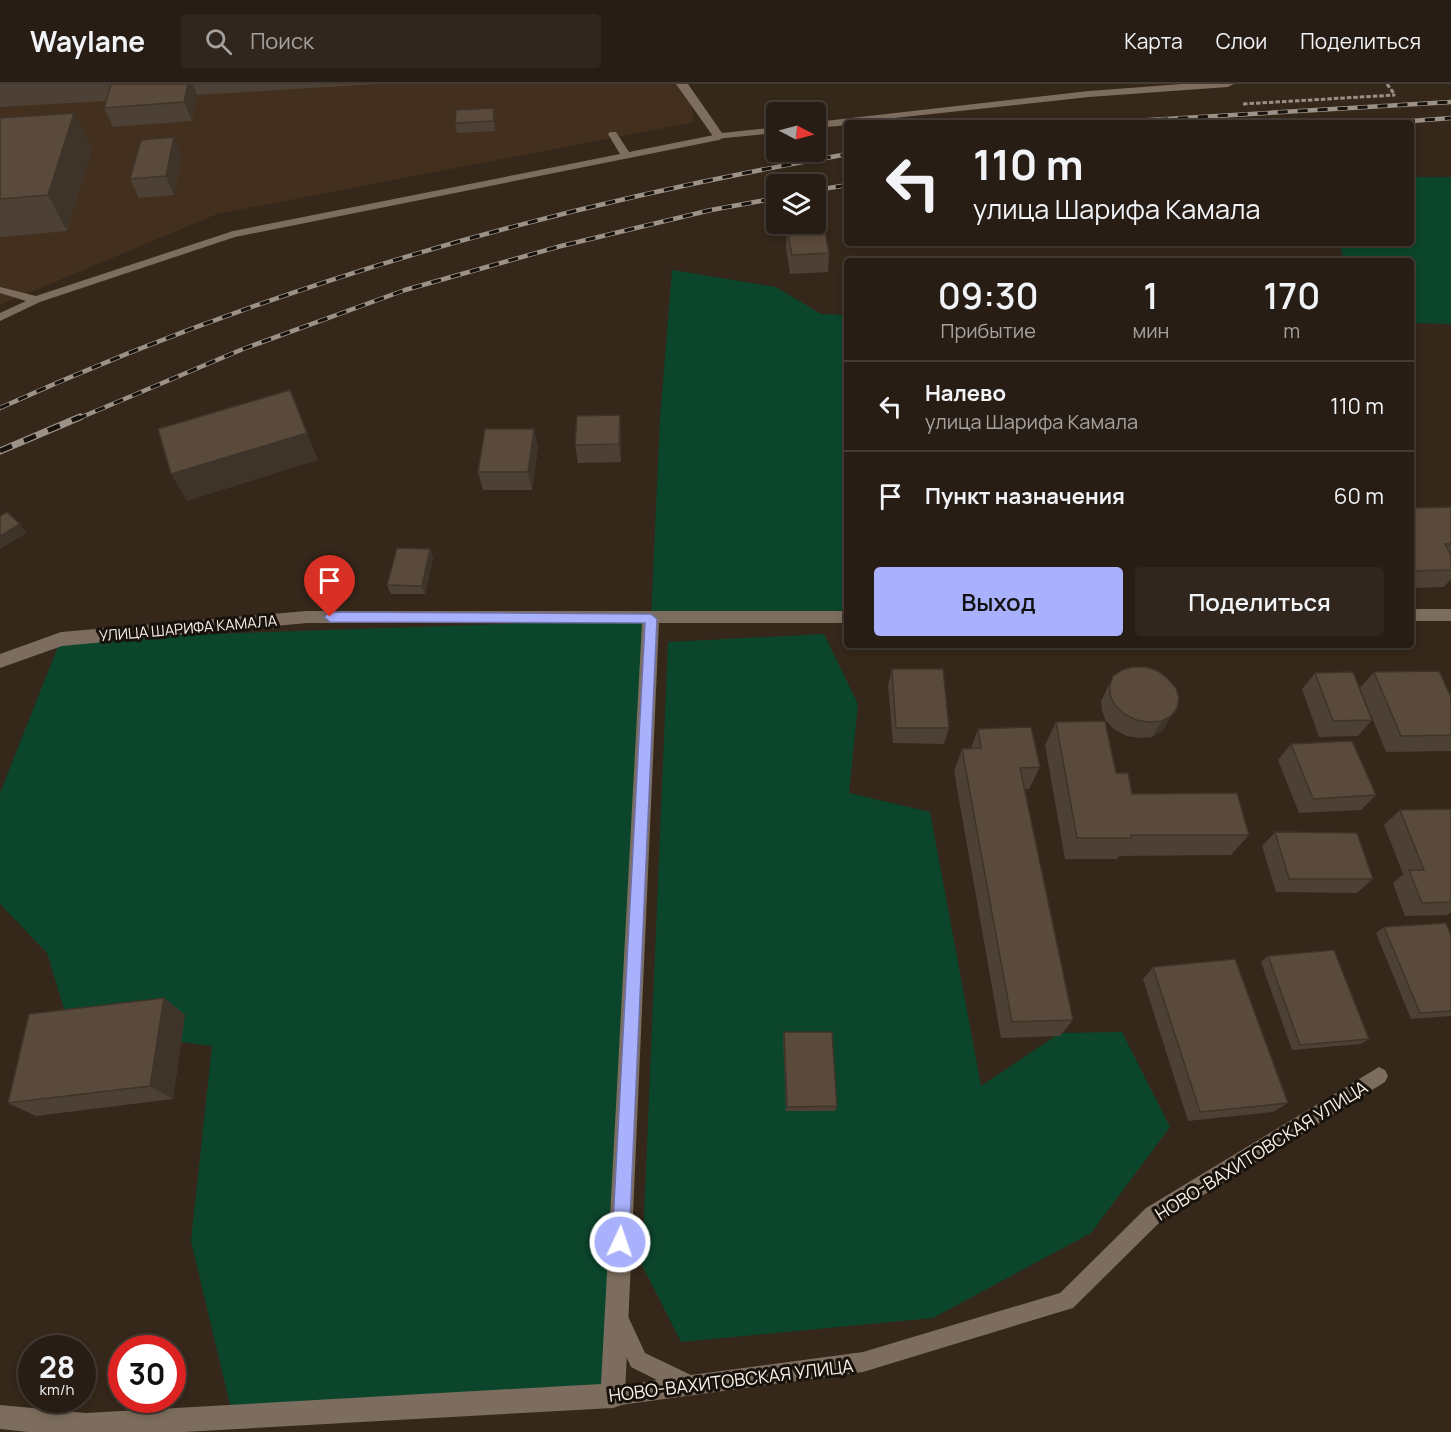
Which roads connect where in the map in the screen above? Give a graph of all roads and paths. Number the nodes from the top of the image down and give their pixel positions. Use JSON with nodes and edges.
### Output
{"nodes":[{"id":1,"x":682,"y":84,"type":"edge"},
{"id":2,"x":1228,"y":84,"type":"edge"},
{"id":3,"x":1387,"y":84,"type":"edge"},
{"id":4,"x":1380,"y":96,"type":"dead end"},
{"id":5,"x":860,"y":120,"type":"edge"},
{"id":6,"x":844,"y":122,"type":"edge"},
{"id":7,"x":826,"y":124,"type":"edge"},
{"id":8,"x":766,"y":131,"type":"edge"},
{"id":9,"x":613,"y":134,"type":"dead end"},
{"id":10,"x":719,"y":137,"type":"junction"},
{"id":11,"x":625,"y":154,"type":"junction"},
{"id":12,"x":0,"y":290,"type":"edge"},
{"id":13,"x":36,"y":300,"type":"junction"},
{"id":14,"x":0,"y":317,"type":"edge"},
{"id":15,"x":1414,"y":615,"type":"edge"},
{"id":16,"x":1451,"y":615,"type":"edge"},
{"id":17,"x":844,"y":617,"type":"edge"},
{"id":18,"x":651,"y":619,"type":"junction"},
{"id":19,"x":0,"y":661,"type":"edge"},
{"id":20,"x":1379,"y":1076,"type":"dead end"},
{"id":21,"x":617,"y":1314,"type":"junction"},
{"id":22,"x":690,"y":1386,"type":"junction"},
{"id":23,"x":613,"y":1396,"type":"junction"},
{"id":24,"x":0,"y":1417,"type":"edge"},
{"id":25,"x":85,"y":1429,"type":"edge"}],
"edges":[{"from":1,"to":10,"type":"street"},
{"from":2,"to":5,"type":"street"},
{"from":3,"to":4,"type":"path"},
{"from":6,"to":7,"type":"street"},
{"from":8,"to":10,"type":"street"},
{"from":9,"to":11,"type":"lane"},
{"from":10,"to":11,"type":"lane"},
{"from":11,"to":13,"type":"lane"},
{"from":12,"to":13,"type":"lane"},
{"from":13,"to":14,"type":"lane"},
{"from":15,"to":16,"type":"street"},
{"from":17,"to":18,"type":"street","name":"УЛИЦА ШАРИФА КАМАЛА"},
{"from":18,"to":19,"type":"street","name":"УЛИЦА ШАРИФА КАМАЛА"},
{"from":18,"to":21,"type":"street"},
{"from":20,"to":22,"type":"lane","name":"НОВО-ВАХИТОВСКАЯ УЛИЦА"},
{"from":21,"to":22,"type":"lane"},
{"from":21,"to":23,"type":"street"},
{"from":22,"to":23,"type":"lane","name":"НОВО-ВАХИТОВСКАЯ УЛИЦА"},
{"from":23,"to":25,"type":"street","name":"НОВО-ВАХИТОВСКАЯ УЛИЦА"},
{"from":24,"to":25,"type":"street","name":"НОВО-ВАХИТОВСКАЯ УЛИЦА"}]}
